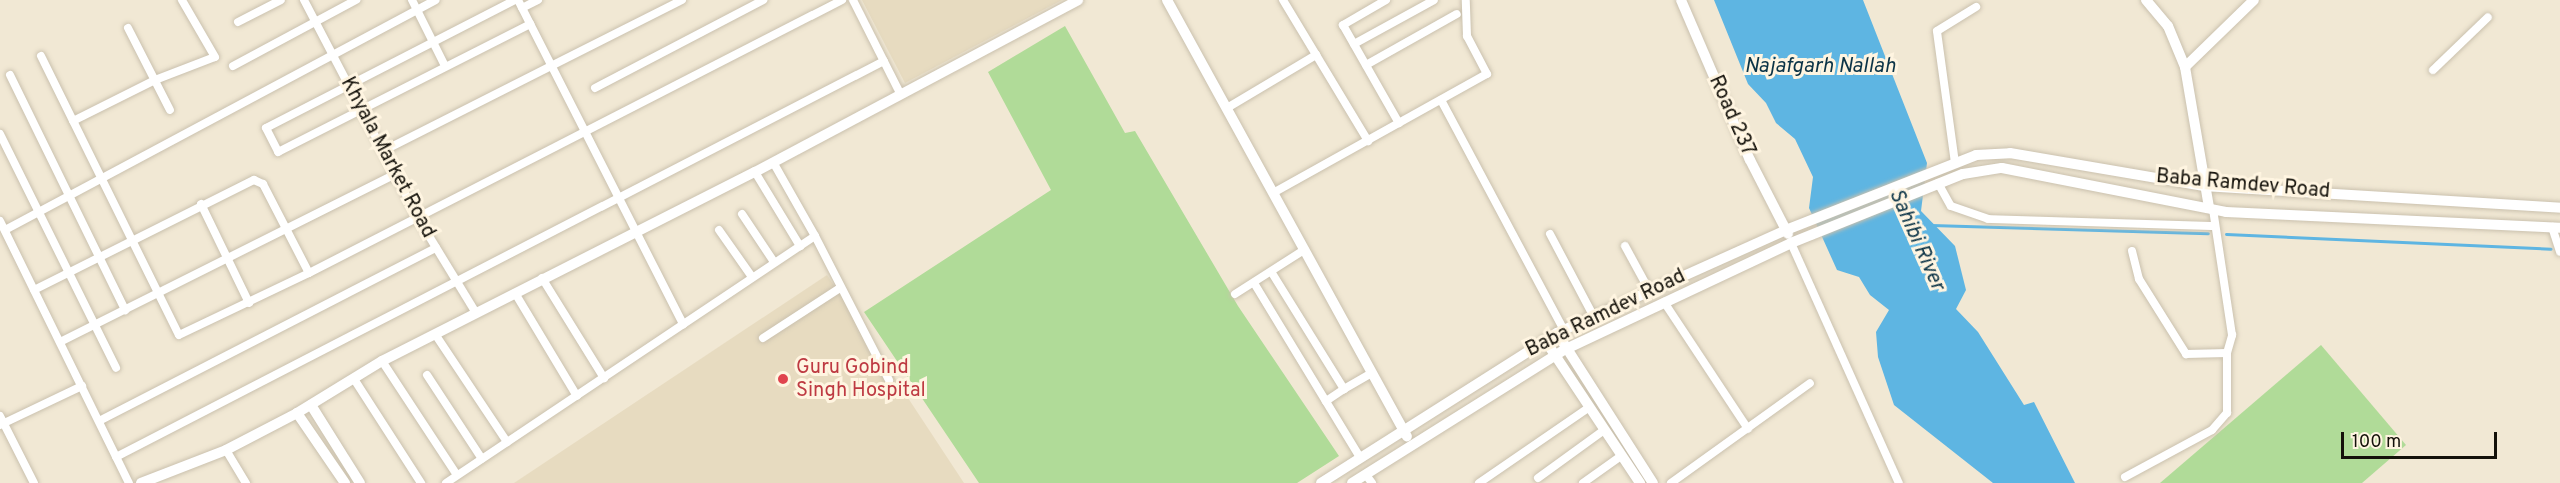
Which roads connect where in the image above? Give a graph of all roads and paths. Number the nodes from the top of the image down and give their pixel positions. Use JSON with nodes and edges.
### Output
{"nodes":[{"id":1,"x":182,"y":0,"type":"edge"},
{"id":2,"x":281,"y":0,"type":"edge"},
{"id":3,"x":304,"y":0,"type":"edge"},
{"id":4,"x":356,"y":0,"type":"edge"},
{"id":5,"x":412,"y":0,"type":"edge"},
{"id":6,"x":435,"y":0,"type":"edge"},
{"id":7,"x":538,"y":0,"type":"edge"},
{"id":8,"x":682,"y":0,"type":"edge"},
{"id":9,"x":763,"y":0,"type":"edge"},
{"id":10,"x":842,"y":0,"type":"edge"},
{"id":11,"x":853,"y":0,"type":"edge"},
{"id":12,"x":1078,"y":0,"type":"edge"},
{"id":13,"x":1167,"y":0,"type":"edge"},
{"id":14,"x":1283,"y":0,"type":"edge"},
{"id":15,"x":1386,"y":0,"type":"edge"},
{"id":16,"x":1434,"y":0,"type":"edge"},
{"id":17,"x":1466,"y":0,"type":"edge"},
{"id":18,"x":1681,"y":0,"type":"edge"},
{"id":19,"x":2146,"y":0,"type":"edge"},
{"id":20,"x":2254,"y":0,"type":"edge"},
{"id":21,"x":518,"y":3,"type":"edge"},
{"id":22,"x":1976,"y":8,"type":"dead end"},
{"id":23,"x":417,"y":10,"type":"junction"},
{"id":24,"x":1456,"y":14,"type":"dead end"},
{"id":25,"x":2488,"y":17,"type":"dead end"},
{"id":26,"x":238,"y":22,"type":"dead end"},
{"id":27,"x":315,"y":22,"type":"junction"},
{"id":28,"x":530,"y":24,"type":"junction"},
{"id":29,"x":128,"y":28,"type":"dead end"},
{"id":30,"x":432,"y":40,"type":"junction"},
{"id":31,"x":1354,"y":44,"type":"junction"},
{"id":32,"x":332,"y":53,"type":"junction"},
{"id":33,"x":1316,"y":55,"type":"junction"},
{"id":34,"x":41,"y":56,"type":"dead end"},
{"id":35,"x":884,"y":61,"type":"junction"},
{"id":36,"x":1366,"y":65,"type":"junction"},
{"id":37,"x":233,"y":66,"type":"dead end"},
{"id":38,"x":446,"y":66,"type":"junction"},
{"id":39,"x":552,"y":67,"type":"junction"},
{"id":40,"x":2185,"y":67,"type":"junction"},
{"id":41,"x":2433,"y":70,"type":"dead end"},
{"id":42,"x":10,"y":75,"type":"dead end"},
{"id":43,"x":154,"y":80,"type":"junction"},
{"id":44,"x":348,"y":85,"type":"junction"},
{"id":45,"x":595,"y":88,"type":"dead end"},
{"id":46,"x":901,"y":95,"type":"junction"},
{"id":47,"x":1441,"y":100,"type":"junction"},
{"id":48,"x":1227,"y":108,"type":"junction"},
{"id":49,"x":361,"y":109,"type":"junction"},
{"id":50,"x":170,"y":110,"type":"dead end"},
{"id":51,"x":72,"y":121,"type":"junction"},
{"id":52,"x":1399,"y":123,"type":"junction"},
{"id":53,"x":585,"y":132,"type":"junction"},
{"id":54,"x":0,"y":134,"type":"edge"},
{"id":55,"x":1368,"y":141,"type":"junction"},
{"id":56,"x":383,"y":151,"type":"junction"},
{"id":57,"x":773,"y":162,"type":"junction"},
{"id":58,"x":1955,"y":163,"type":"junction"},
{"id":59,"x":1933,"y":170,"type":"junction"},
{"id":60,"x":755,"y":172,"type":"junction"},
{"id":61,"x":395,"y":174,"type":"junction"},
{"id":62,"x":102,"y":180,"type":"junction"},
{"id":63,"x":1936,"y":184,"type":"junction"},
{"id":64,"x":2204,"y":186,"type":"junction"},
{"id":65,"x":1273,"y":193,"type":"junction"},
{"id":66,"x":69,"y":197,"type":"junction"},
{"id":67,"x":620,"y":199,"type":"junction"},
{"id":68,"x":201,"y":204,"type":"junction"},
{"id":69,"x":2560,"y":208,"type":"edge"},
{"id":70,"x":2211,"y":209,"type":"junction"},
{"id":71,"x":39,"y":213,"type":"junction"},
{"id":72,"x":742,"y":214,"type":"dead end"},
{"id":73,"x":418,"y":218,"type":"junction"},
{"id":74,"x":0,"y":221,"type":"edge"},
{"id":75,"x":2215,"y":226,"type":"junction"},
{"id":76,"x":2556,"y":227,"type":"edge"},
{"id":77,"x":286,"y":229,"type":"junction"},
{"id":78,"x":5,"y":230,"type":"junction"},
{"id":79,"x":635,"y":230,"type":"junction"},
{"id":80,"x":719,"y":230,"type":"dead end"},
{"id":81,"x":1786,"y":230,"type":"junction"},
{"id":82,"x":1550,"y":234,"type":"dead end"},
{"id":83,"x":815,"y":236,"type":"junction"},
{"id":84,"x":130,"y":239,"type":"junction"},
{"id":85,"x":1791,"y":243,"type":"junction"},
{"id":86,"x":800,"y":246,"type":"junction"},
{"id":87,"x":1625,"y":246,"type":"dead end"},
{"id":88,"x":436,"y":248,"type":"junction"},
{"id":89,"x":1304,"y":250,"type":"junction"},
{"id":90,"x":2132,"y":251,"type":"dead end"},
{"id":91,"x":2560,"y":252,"type":"edge"},
{"id":92,"x":99,"y":257,"type":"junction"},
{"id":93,"x":227,"y":260,"type":"junction"},
{"id":94,"x":774,"y":262,"type":"junction"},
{"id":95,"x":69,"y":271,"type":"junction"},
{"id":96,"x":309,"y":273,"type":"junction"},
{"id":97,"x":1272,"y":273,"type":"junction"},
{"id":98,"x":752,"y":277,"type":"junction"},
{"id":99,"x":542,"y":278,"type":"junction"},
{"id":100,"x":456,"y":280,"type":"junction"},
{"id":101,"x":1254,"y":283,"type":"junction"},
{"id":102,"x":840,"y":288,"type":"junction"},
{"id":103,"x":34,"y":290,"type":"junction"},
{"id":104,"x":1649,"y":290,"type":"junction"},
{"id":105,"x":515,"y":292,"type":"junction"},
{"id":106,"x":1235,"y":294,"type":"dead end"},
{"id":107,"x":158,"y":295,"type":"junction"},
{"id":108,"x":1664,"y":302,"type":"junction"},
{"id":109,"x":249,"y":303,"type":"junction"},
{"id":110,"x":125,"y":310,"type":"junction"},
{"id":111,"x":476,"y":313,"type":"junction"},
{"id":112,"x":1594,"y":316,"type":"junction"},
{"id":113,"x":96,"y":324,"type":"junction"},
{"id":114,"x":682,"y":324,"type":"junction"},
{"id":115,"x":1560,"y":332,"type":"junction"},
{"id":116,"x":435,"y":334,"type":"junction"},
{"id":117,"x":763,"y":338,"type":"dead end"},
{"id":118,"x":1545,"y":340,"type":"junction"},
{"id":119,"x":60,"y":342,"type":"junction"},
{"id":120,"x":1566,"y":349,"type":"junction"},
{"id":121,"x":2227,"y":353,"type":"junction"},
{"id":122,"x":1556,"y":356,"type":"junction"},
{"id":123,"x":382,"y":361,"type":"junction"},
{"id":124,"x":116,"y":368,"type":"dead end"},
{"id":125,"x":1372,"y":373,"type":"junction"},
{"id":126,"x":427,"y":375,"type":"dead end"},
{"id":127,"x":604,"y":378,"type":"junction"},
{"id":128,"x":354,"y":379,"type":"junction"},
{"id":129,"x":890,"y":380,"type":"dead end"},
{"id":130,"x":1810,"y":383,"type":"dead end"},
{"id":131,"x":82,"y":386,"type":"junction"},
{"id":132,"x":1344,"y":389,"type":"junction"},
{"id":133,"x":577,"y":396,"type":"junction"},
{"id":134,"x":1326,"y":400,"type":"junction"},
{"id":135,"x":311,"y":405,"type":"junction"},
{"id":136,"x":1588,"y":408,"type":"junction"},
{"id":137,"x":297,"y":413,"type":"junction"},
{"id":138,"x":99,"y":421,"type":"junction"},
{"id":139,"x":1,"y":422,"type":"edge"},
{"id":140,"x":1748,"y":429,"type":"junction"},
{"id":141,"x":1403,"y":430,"type":"junction"},
{"id":142,"x":1603,"y":431,"type":"junction"},
{"id":143,"x":507,"y":442,"type":"junction"},
{"id":144,"x":1411,"y":444,"type":"junction"},
{"id":145,"x":226,"y":450,"type":"junction"},
{"id":146,"x":1621,"y":456,"type":"junction"},
{"id":147,"x":116,"y":457,"type":"junction"},
{"id":148,"x":1360,"y":457,"type":"junction"},
{"id":149,"x":482,"y":459,"type":"junction"},
{"id":150,"x":457,"y":475,"type":"junction"},
{"id":151,"x":2125,"y":477,"type":"dead end"},
{"id":152,"x":1538,"y":478,"type":"dead end"},
{"id":153,"x":1369,"y":479,"type":"edge"},
{"id":154,"x":1635,"y":481,"type":"edge"},
{"id":155,"x":34,"y":483,"type":"edge"},
{"id":156,"x":129,"y":483,"type":"edge"},
{"id":157,"x":141,"y":483,"type":"edge"},
{"id":158,"x":246,"y":483,"type":"edge"},
{"id":159,"x":345,"y":483,"type":"edge"},
{"id":160,"x":360,"y":483,"type":"edge"},
{"id":161,"x":421,"y":483,"type":"edge"},
{"id":162,"x":446,"y":483,"type":"edge"},
{"id":163,"x":1321,"y":483,"type":"edge"},
{"id":164,"x":1352,"y":483,"type":"edge"},
{"id":165,"x":1479,"y":483,"type":"edge"},
{"id":166,"x":1583,"y":483,"type":"edge"},
{"id":167,"x":1653,"y":483,"type":"edge"},
{"id":168,"x":1671,"y":483,"type":"edge"},
{"id":169,"x":1899,"y":483,"type":"edge"}],
"edges":[{"from":1,"to":43,"type":"street"},
{"from":2,"to":26,"type":"street"},
{"from":3,"to":27,"type":"street","name":"Khyala Market Road"},
{"from":4,"to":27,"type":"street"},
{"from":5,"to":23,"type":"street"},
{"from":6,"to":23,"type":"street"},
{"from":7,"to":21,"type":"street"},
{"from":8,"to":39,"type":"street"},
{"from":9,"to":45,"type":"street"},
{"from":10,"to":53,"type":"street"},
{"from":11,"to":35,"type":"street"},
{"from":12,"to":46,"type":"street"},
{"from":13,"to":48,"type":"street"},
{"from":14,"to":33,"type":"street"},
{"from":15,"to":31,"type":"street"},
{"from":16,"to":31,"type":"street"},
{"from":17,"to":47,"type":"street"},
{"from":18,"to":81,"type":"street","name":"Road 237"},
{"from":19,"to":40,"type":"street"},
{"from":20,"to":40,"type":"street"},
{"from":21,"to":28,"type":"street"},
{"from":21,"to":30,"type":"street"},
{"from":22,"to":58,"type":"street"},
{"from":23,"to":30,"type":"street"},
{"from":23,"to":32,"type":"street"},
{"from":24,"to":36,"type":"street"},
{"from":25,"to":41,"type":"street"},
{"from":27,"to":32,"type":"street","name":"Khyala Market Road"},
{"from":27,"to":37,"type":"street"},
{"from":28,"to":38,"type":"street"},
{"from":28,"to":39,"type":"street"},
{"from":29,"to":43,"type":"street"},
{"from":30,"to":38,"type":"street"},
{"from":30,"to":44,"type":"street"},
{"from":31,"to":36,"type":"street"},
{"from":32,"to":44,"type":"street","name":"Khyala Market Road"},
{"from":32,"to":62,"type":"street"},
{"from":33,"to":48,"type":"street"},
{"from":33,"to":55,"type":"street"},
{"from":34,"to":51,"type":"street"},
{"from":35,"to":46,"type":"street"},
{"from":35,"to":67,"type":"street"},
{"from":36,"to":52,"type":"street"},
{"from":38,"to":49,"type":"street"},
{"from":39,"to":53,"type":"street"},
{"from":39,"to":56,"type":"street"},
{"from":40,"to":64,"type":"street"},
{"from":42,"to":66,"type":"street"},
{"from":43,"to":50,"type":"street"},
{"from":43,"to":51,"type":"street"},
{"from":44,"to":49,"type":"street","name":"Khyala Market Road"},
{"from":44,"to":49,"type":"street"},
{"from":46,"to":57,"type":"street"},
{"from":47,"to":52,"type":"street"},
{"from":47,"to":115,"type":"street"},
{"from":48,"to":65,"type":"street"},
{"from":49,"to":56,"type":"street","name":"Khyala Market Road"},
{"from":51,"to":62,"type":"street"},
{"from":52,"to":55,"type":"street"},
{"from":53,"to":67,"type":"street"},
{"from":53,"to":73,"type":"street"},
{"from":54,"to":71,"type":"street"},
{"from":55,"to":65,"type":"street"},
{"from":56,"to":61,"type":"street","name":"Khyala Market Road"},
{"from":57,"to":60,"type":"street"},
{"from":57,"to":83,"type":"street"},
{"from":58,"to":59,"type":"street","name":"Baba Ramdev Road"},
{"from":58,"to":64,"type":"street","name":"Baba Ramdev Road"},
{"from":59,"to":63,"type":"street"},
{"from":59,"to":81,"type":"street","name":"Baba Ramdev Road"},
{"from":60,"to":79,"type":"street"},
{"from":60,"to":86,"type":"street"},
{"from":61,"to":73,"type":"street","name":"Khyala Market Road"},
{"from":61,"to":77,"type":"street"},
{"from":62,"to":66,"type":"street"},
{"from":62,"to":84,"type":"street"},
{"from":63,"to":70,"type":"street"},
{"from":63,"to":75,"type":"street"},
{"from":63,"to":85,"type":"street"},
{"from":64,"to":69,"type":"street","name":"Baba Ramdev Road"},
{"from":64,"to":70,"type":"street"},
{"from":65,"to":89,"type":"street"},
{"from":66,"to":71,"type":"street"},
{"from":66,"to":92,"type":"street"},
{"from":67,"to":79,"type":"street"},
{"from":67,"to":100,"type":"street"},
{"from":68,"to":77,"type":"street"},
{"from":68,"to":84,"type":"street"},
{"from":68,"to":93,"type":"street"},
{"from":70,"to":75,"type":"street"},
{"from":70,"to":76,"type":"street"},
{"from":71,"to":78,"type":"street"},
{"from":71,"to":95,"type":"street"},
{"from":72,"to":94,"type":"street"},
{"from":73,"to":88,"type":"street","name":"Khyala Market Road"},
{"from":73,"to":96,"type":"street"},
{"from":74,"to":78,"type":"street"},
{"from":75,"to":121,"type":"street"},
{"from":76,"to":91,"type":"street"},
{"from":77,"to":93,"type":"street"},
{"from":77,"to":96,"type":"street"},
{"from":78,"to":103,"type":"street"},
{"from":79,"to":99,"type":"street"},
{"from":79,"to":114,"type":"street"},
{"from":80,"to":98,"type":"street"},
{"from":81,"to":85,"type":"street","name":"Road 237"},
{"from":81,"to":104,"type":"street","name":"Baba Ramdev Road"},
{"from":82,"to":112,"type":"street"},
{"from":83,"to":86,"type":"street"},
{"from":83,"to":102,"type":"street"},
{"from":84,"to":92,"type":"street"},
{"from":84,"to":107,"type":"street"},
{"from":85,"to":108,"type":"street"},
{"from":85,"to":169,"type":"street"},
{"from":86,"to":94,"type":"street"},
{"from":87,"to":104,"type":"street"},
{"from":88,"to":100,"type":"street","name":"Khyala Market Road"},
{"from":88,"to":138,"type":"street"},
{"from":89,"to":97,"type":"street"},
{"from":89,"to":125,"type":"street"},
{"from":90,"to":121,"type":"street"},
{"from":92,"to":95,"type":"street"},
{"from":92,"to":110,"type":"street"},
{"from":93,"to":107,"type":"street"},
{"from":93,"to":109,"type":"street"},
{"from":94,"to":98,"type":"street"},
{"from":95,"to":103,"type":"street"},
{"from":95,"to":113,"type":"street"},
{"from":96,"to":109,"type":"street"},
{"from":97,"to":101,"type":"street"},
{"from":97,"to":132,"type":"street"},
{"from":98,"to":114,"type":"street"},
{"from":99,"to":105,"type":"street"},
{"from":99,"to":127,"type":"street"},
{"from":100,"to":111,"type":"street","name":"Khyala Market Road"},
{"from":100,"to":147,"type":"street"},
{"from":101,"to":106,"type":"street"},
{"from":101,"to":134,"type":"street"},
{"from":102,"to":117,"type":"street"},
{"from":102,"to":129,"type":"street"},
{"from":103,"to":119,"type":"street"},
{"from":104,"to":112,"type":"street","name":"Baba Ramdev Road"},
{"from":105,"to":111,"type":"street"},
{"from":105,"to":133,"type":"street"},
{"from":107,"to":109,"type":"street"},
{"from":107,"to":110,"type":"street"},
{"from":108,"to":120,"type":"street"},
{"from":108,"to":140,"type":"street"},
{"from":110,"to":113,"type":"street"},
{"from":111,"to":116,"type":"street"},
{"from":112,"to":115,"type":"street","name":"Baba Ramdev Road"},
{"from":113,"to":119,"type":"street"},
{"from":113,"to":124,"type":"street"},
{"from":114,"to":127,"type":"street"},
{"from":115,"to":118,"type":"street","name":"Baba Ramdev Road"},
{"from":115,"to":120,"type":"street"},
{"from":116,"to":123,"type":"street"},
{"from":116,"to":143,"type":"street"},
{"from":118,"to":122,"type":"street"},
{"from":118,"to":141,"type":"street","name":"Baba Ramdev Road"},
{"from":119,"to":131,"type":"street"},
{"from":120,"to":122,"type":"street"},
{"from":120,"to":167,"type":"street"},
{"from":121,"to":151,"type":"street"},
{"from":122,"to":136,"type":"street"},
{"from":122,"to":144,"type":"street"},
{"from":123,"to":128,"type":"street"},
{"from":123,"to":150,"type":"street"},
{"from":125,"to":132,"type":"street"},
{"from":125,"to":141,"type":"street"},
{"from":126,"to":149,"type":"street"},
{"from":127,"to":133,"type":"street"},
{"from":128,"to":135,"type":"street"},
{"from":128,"to":161,"type":"street"},
{"from":130,"to":140,"type":"street"},
{"from":131,"to":138,"type":"street"},
{"from":131,"to":139,"type":"street"},
{"from":132,"to":134,"type":"street"},
{"from":133,"to":143,"type":"street"},
{"from":134,"to":148,"type":"street"},
{"from":135,"to":137,"type":"street"},
{"from":135,"to":160,"type":"street"},
{"from":136,"to":142,"type":"street"},
{"from":136,"to":165,"type":"street"},
{"from":137,"to":145,"type":"street"},
{"from":137,"to":159,"type":"street"},
{"from":138,"to":147,"type":"street"},
{"from":139,"to":155,"type":"street"},
{"from":140,"to":168,"type":"street"},
{"from":141,"to":144,"type":"street"},
{"from":141,"to":148,"type":"street","name":"Baba Ramdev Road"},
{"from":142,"to":146,"type":"street"},
{"from":142,"to":152,"type":"street"},
{"from":143,"to":149,"type":"street"},
{"from":144,"to":153,"type":"street"},
{"from":145,"to":157,"type":"street"},
{"from":145,"to":158,"type":"street"},
{"from":146,"to":154,"type":"street"},
{"from":146,"to":166,"type":"street"},
{"from":147,"to":156,"type":"street"},
{"from":148,"to":163,"type":"street","name":"Baba Ramdev Road"},
{"from":149,"to":150,"type":"street"},
{"from":150,"to":162,"type":"street"},
{"from":153,"to":164,"type":"street"}]}
